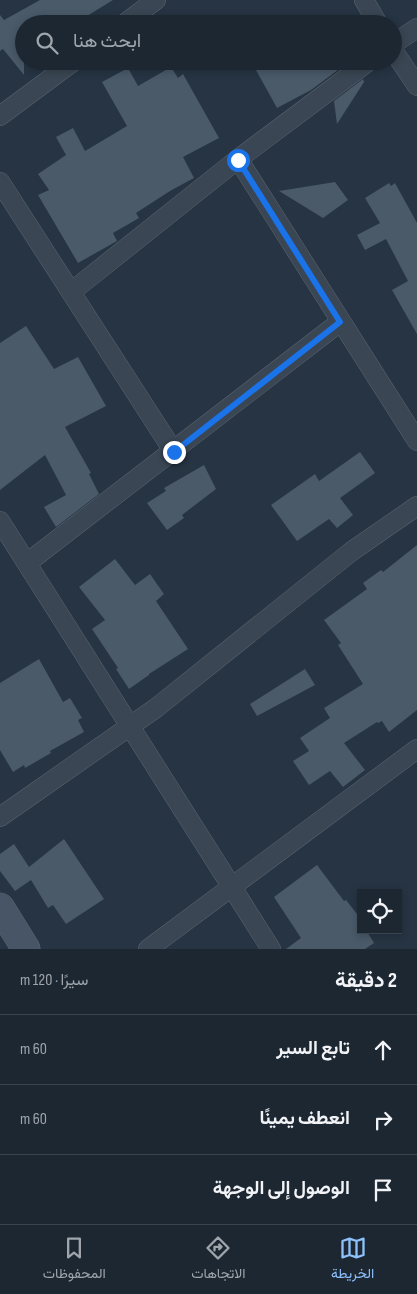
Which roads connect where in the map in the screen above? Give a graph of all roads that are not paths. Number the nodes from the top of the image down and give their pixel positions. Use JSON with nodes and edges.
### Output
{"nodes":[{"id":1,"x":156,"y":0,"type":"edge"},
{"id":2,"x":364,"y":0,"type":"edge"},
{"id":3,"x":136,"y":15,"type":"edge"},
{"id":4,"x":373,"y":15,"type":"edge"},
{"id":5,"x":417,"y":28,"type":"edge"},
{"id":6,"x":402,"y":38,"type":"edge"},
{"id":7,"x":402,"y":64,"type":"edge"},
{"id":8,"x":62,"y":70,"type":"edge"},
{"id":9,"x":357,"y":70,"type":"edge"},
{"id":10,"x":417,"y":86,"type":"edge"},
{"id":11,"x":0,"y":116,"type":"edge"},
{"id":12,"x":238,"y":160,"type":"junction"},
{"id":13,"x":0,"y":182,"type":"edge"},
{"id":14,"x":71,"y":292,"type":"junction"},
{"id":15,"x":340,"y":322,"type":"junction"},
{"id":16,"x":417,"y":441,"type":"edge"},
{"id":17,"x":174,"y":452,"type":"junction"},
{"id":18,"x":417,"y":506,"type":"edge"},
{"id":19,"x":0,"y":521,"type":"edge"},
{"id":20,"x":27,"y":563,"type":"junction"},
{"id":21,"x":129,"y":726,"type":"junction"},
{"id":22,"x":417,"y":749,"type":"edge"},
{"id":23,"x":0,"y":817,"type":"edge"},
{"id":24,"x":232,"y":887,"type":"junction"},
{"id":25,"x":0,"y":907,"type":"edge"},
{"id":26,"x":26,"y":949,"type":"edge"},
{"id":27,"x":148,"y":949,"type":"edge"},
{"id":28,"x":271,"y":949,"type":"edge"}],
"edges":[{"from":1,"to":3,"type":"street"},
{"from":2,"to":4,"type":"street"},
{"from":5,"to":6,"type":"street"},
{"from":7,"to":10,"type":"street"},
{"from":8,"to":11,"type":"street"},
{"from":9,"to":12,"type":"street"},
{"from":12,"to":14,"type":"street"},
{"from":12,"to":15,"type":"street"},
{"from":13,"to":14,"type":"street"},
{"from":14,"to":17,"type":"street"},
{"from":15,"to":16,"type":"street"},
{"from":15,"to":17,"type":"street"},
{"from":17,"to":20,"type":"street"},
{"from":18,"to":21,"type":"street"},
{"from":19,"to":20,"type":"street"},
{"from":20,"to":21,"type":"street"},
{"from":21,"to":23,"type":"street"},
{"from":21,"to":24,"type":"street"},
{"from":22,"to":24,"type":"street"},
{"from":24,"to":27,"type":"street"},
{"from":24,"to":28,"type":"street"},
{"from":25,"to":26,"type":"main road"}]}
